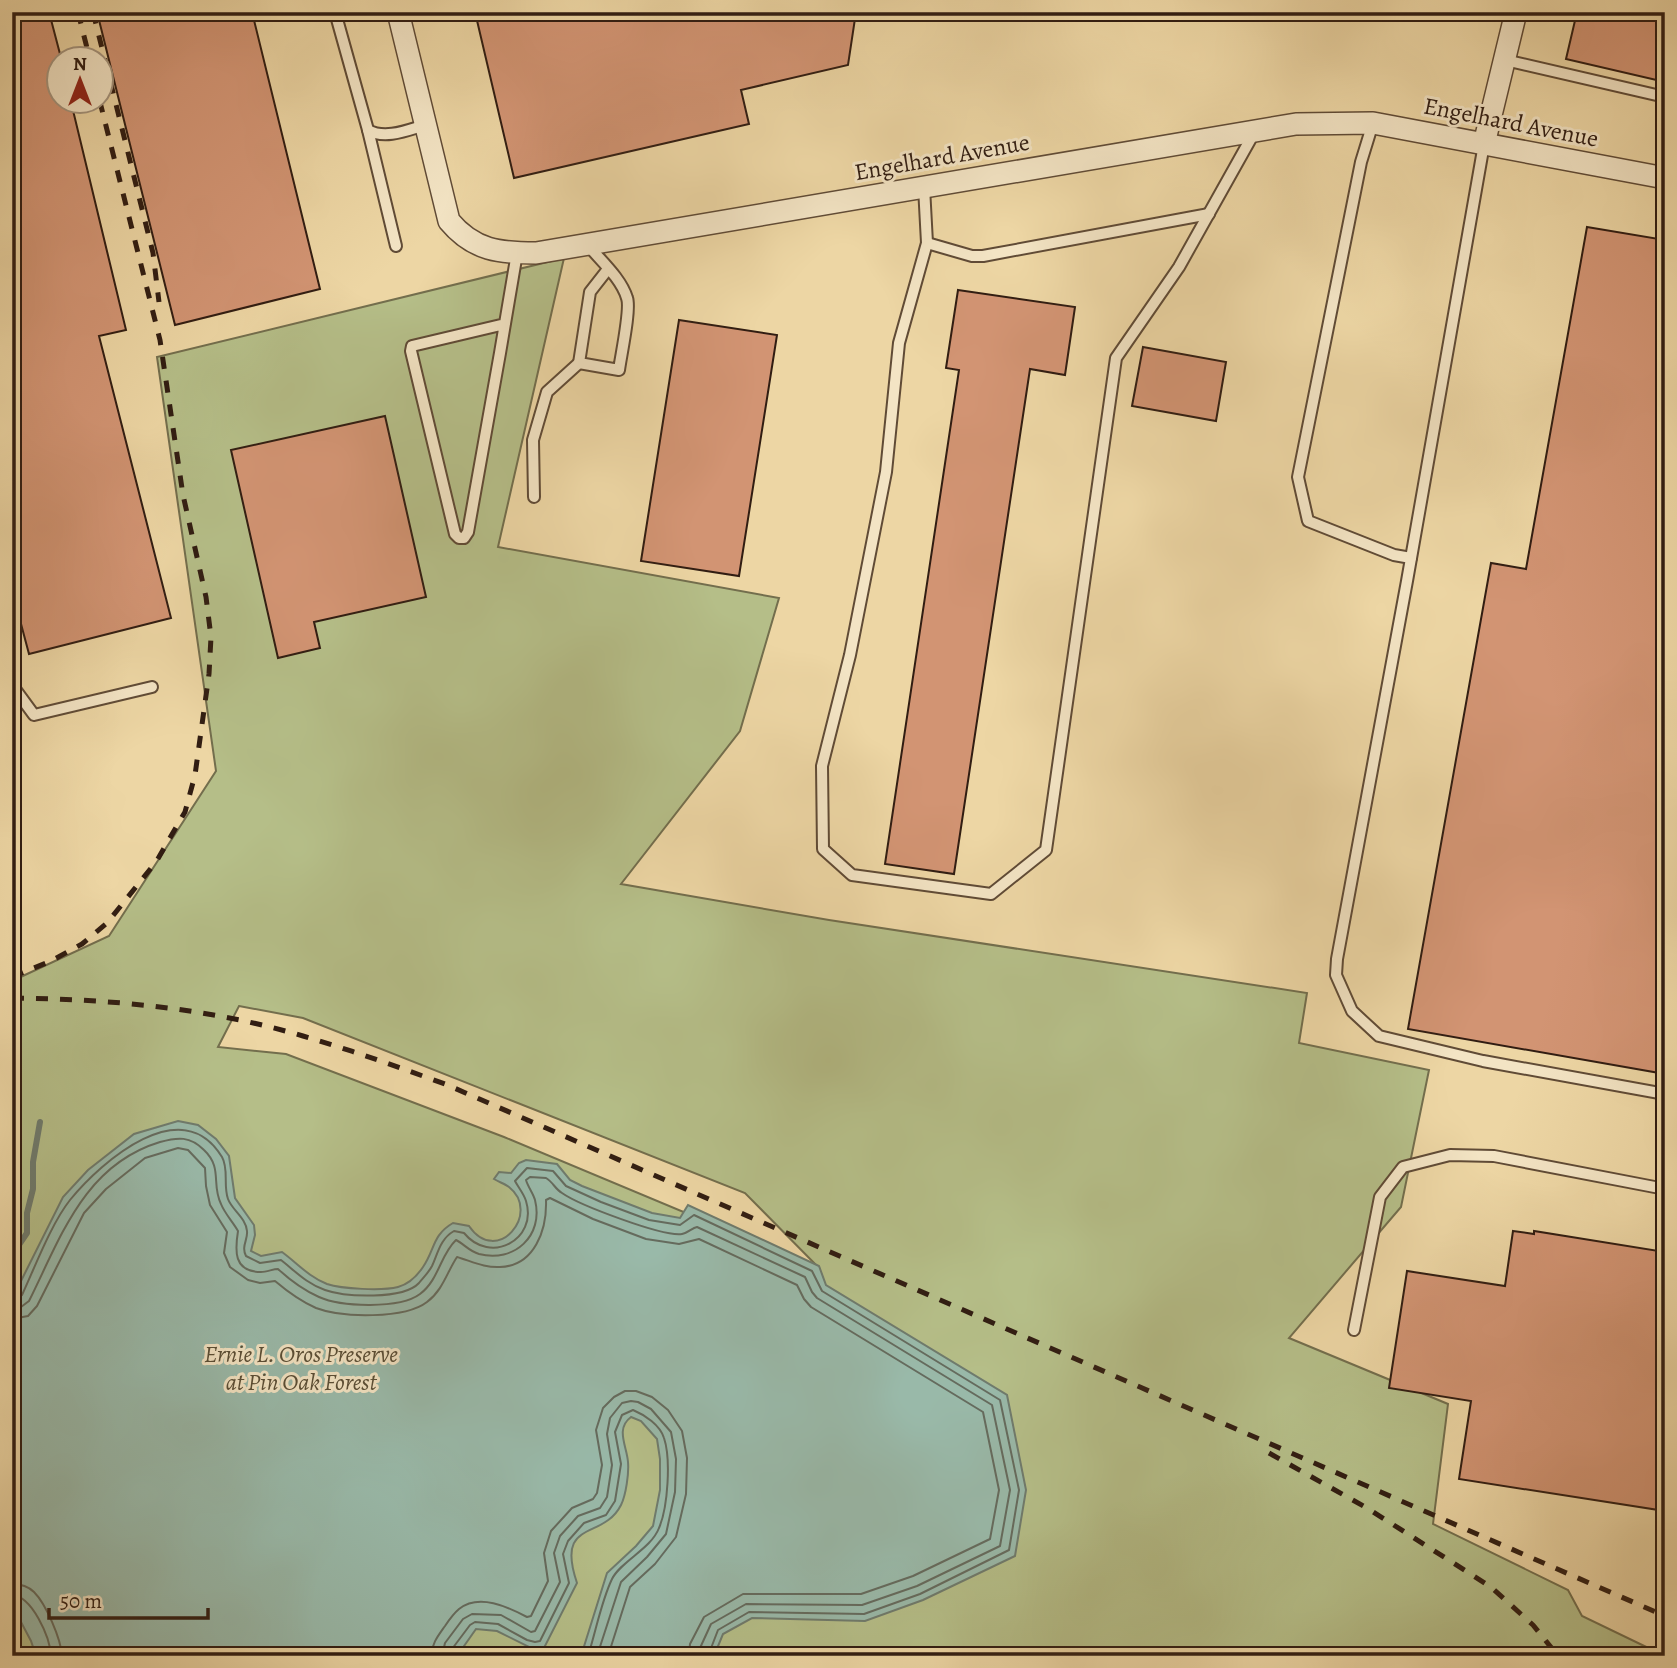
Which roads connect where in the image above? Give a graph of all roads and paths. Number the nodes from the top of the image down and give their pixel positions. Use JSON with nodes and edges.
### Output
{"nodes":[{"id":1,"x":335,"y":12,"type":"edge"},
{"id":2,"x":1516,"y":12,"type":"edge"},
{"id":3,"x":401,"y":13,"type":"edge"},
{"id":4,"x":1505,"y":60,"type":"junction"},
{"id":5,"x":1665,"y":97,"type":"edge"},
{"id":6,"x":1373,"y":123,"type":"junction"},
{"id":7,"x":425,"y":125,"type":"junction"},
{"id":8,"x":368,"y":130,"type":"junction"},
{"id":9,"x":1254,"y":131,"type":"junction"},
{"id":10,"x":1484,"y":144,"type":"junction"},
{"id":11,"x":1665,"y":178,"type":"edge"},
{"id":12,"x":924,"y":187,"type":"junction"},
{"id":13,"x":1209,"y":214,"type":"junction"},
{"id":14,"x":927,"y":243,"type":"junction"},
{"id":15,"x":587,"y":244,"type":"junction"},
{"id":16,"x":396,"y":246,"type":"dead end"},
{"id":17,"x":517,"y":253,"type":"junction"},
{"id":18,"x":607,"y":269,"type":"junction"},
{"id":19,"x":506,"y":324,"type":"junction"},
{"id":20,"x":579,"y":363,"type":"junction"},
{"id":21,"x":534,"y":497,"type":"dead end"},
{"id":22,"x":1411,"y":558,"type":"junction"},
{"id":23,"x":12,"y":685,"type":"edge"},
{"id":24,"x":152,"y":687,"type":"dead end"},
{"id":25,"x":1665,"y":1094,"type":"edge"},
{"id":26,"x":1665,"y":1189,"type":"edge"},
{"id":27,"x":1354,"y":1330,"type":"dead end"}],
"edges":[{"from":1,"to":8,"type":"lane"},
{"from":2,"to":4,"type":"street"},
{"from":3,"to":7,"type":"street","name":"Engelhard Avenue"},
{"from":4,"to":5,"type":"lane"},
{"from":4,"to":10,"type":"street"},
{"from":6,"to":9,"type":"street","name":"Engelhard Avenue"},
{"from":6,"to":10,"type":"street","name":"Engelhard Avenue"},
{"from":6,"to":22,"type":"lane"},
{"from":7,"to":8,"type":"lane"},
{"from":7,"to":17,"type":"street","name":"Engelhard Avenue"},
{"from":8,"to":16,"type":"lane"},
{"from":9,"to":12,"type":"street","name":"Engelhard Avenue"},
{"from":9,"to":13,"type":"lane"},
{"from":10,"to":11,"type":"street","name":"Engelhard Avenue"},
{"from":10,"to":22,"type":"lane"},
{"from":12,"to":14,"type":"lane"},
{"from":12,"to":15,"type":"street","name":"Engelhard Avenue"},
{"from":13,"to":14,"type":"lane"},
{"from":13,"to":14,"type":"lane"},
{"from":15,"to":17,"type":"street","name":"Engelhard Avenue"},
{"from":15,"to":18,"type":"lane"},
{"from":17,"to":19,"type":"lane"},
{"from":18,"to":20,"type":"lane"},
{"from":18,"to":20,"type":"lane"},
{"from":19,"to":19,"type":"lane"},
{"from":20,"to":21,"type":"lane"},
{"from":22,"to":25,"type":"lane"},
{"from":23,"to":24,"type":"lane"},
{"from":26,"to":27,"type":"lane"}]}
